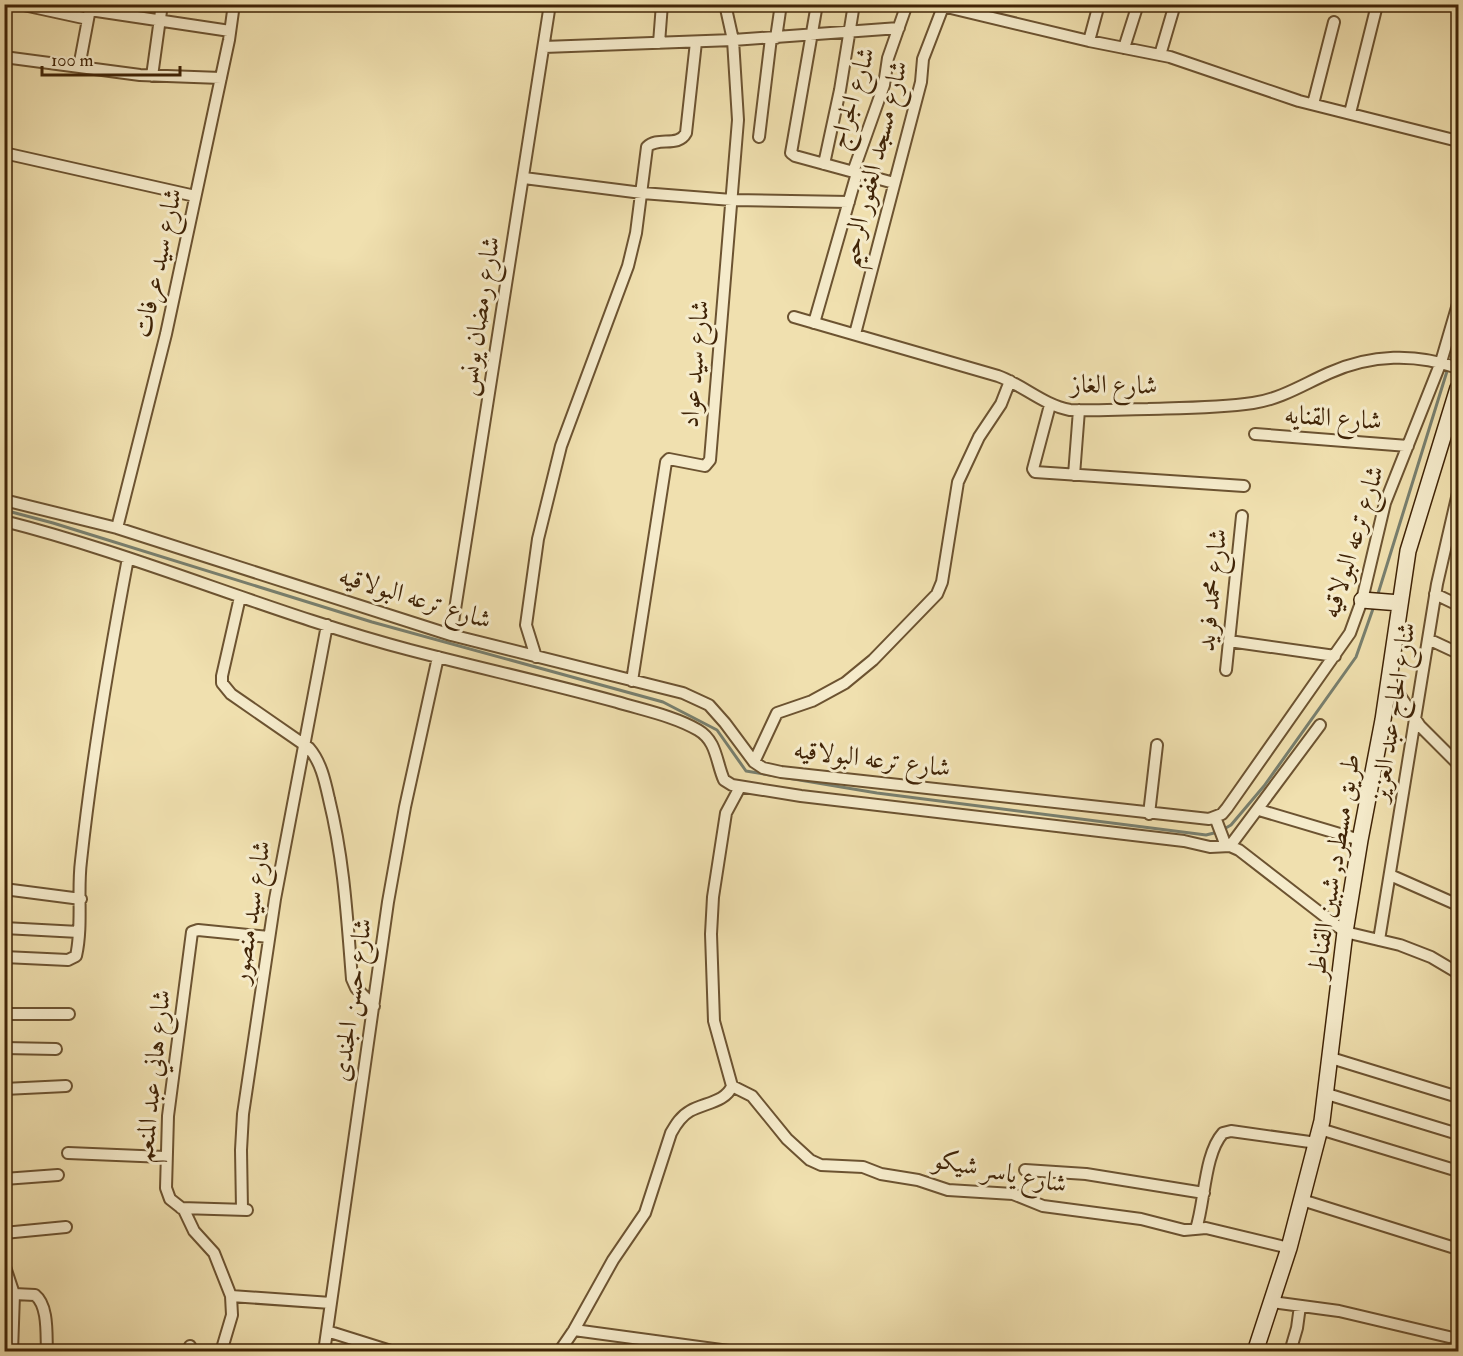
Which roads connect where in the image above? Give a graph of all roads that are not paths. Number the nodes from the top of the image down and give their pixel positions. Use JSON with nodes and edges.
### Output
{"nodes":[{"id":1,"x":19,"y":4,"type":"edge"},
{"id":2,"x":162,"y":4,"type":"edge"},
{"id":3,"x":234,"y":4,"type":"edge"},
{"id":4,"x":550,"y":4,"type":"edge"},
{"id":5,"x":662,"y":4,"type":"edge"},
{"id":6,"x":725,"y":4,"type":"edge"},
{"id":7,"x":780,"y":4,"type":"edge"},
{"id":8,"x":817,"y":4,"type":"edge"},
{"id":9,"x":854,"y":4,"type":"edge"},
{"id":10,"x":907,"y":4,"type":"edge"},
{"id":11,"x":1099,"y":4,"type":"edge"},
{"id":12,"x":1138,"y":4,"type":"edge"},
{"id":13,"x":1175,"y":4,"type":"edge"},
{"id":14,"x":938,"y":6,"type":"edge"},
{"id":15,"x":1376,"y":9,"type":"dead end"},
{"id":16,"x":90,"y":11,"type":"edge"},
{"id":17,"x":160,"y":21,"type":"junction"},
{"id":18,"x":1334,"y":22,"type":"dead end"},
{"id":19,"x":898,"y":28,"type":"junction"},
{"id":20,"x":230,"y":31,"type":"junction"},
{"id":21,"x":850,"y":32,"type":"junction"},
{"id":22,"x":812,"y":35,"type":"junction"},
{"id":23,"x":773,"y":38,"type":"junction"},
{"id":24,"x":733,"y":40,"type":"junction"},
{"id":25,"x":1089,"y":41,"type":"junction"},
{"id":26,"x":696,"y":42,"type":"junction"},
{"id":27,"x":659,"y":43,"type":"junction"},
{"id":28,"x":544,"y":47,"type":"junction"},
{"id":29,"x":1124,"y":48,"type":"junction"},
{"id":30,"x":1160,"y":55,"type":"junction"},
{"id":31,"x":4,"y":57,"type":"edge"},
{"id":32,"x":79,"y":67,"type":"junction"},
{"id":33,"x":152,"y":76,"type":"junction"},
{"id":34,"x":220,"y":78,"type":"junction"},
{"id":35,"x":1313,"y":104,"type":"junction"},
{"id":36,"x":1350,"y":114,"type":"junction"},
{"id":37,"x":759,"y":137,"type":"dead end"},
{"id":38,"x":1458,"y":141,"type":"edge"},
{"id":39,"x":4,"y":153,"type":"edge"},
{"id":40,"x":824,"y":164,"type":"junction"},
{"id":41,"x":855,"y":172,"type":"junction"},
{"id":42,"x":524,"y":177,"type":"junction"},
{"id":43,"x":894,"y":183,"type":"junction"},
{"id":44,"x":642,"y":193,"type":"junction"},
{"id":45,"x":195,"y":196,"type":"junction"},
{"id":46,"x":732,"y":200,"type":"junction"},
{"id":47,"x":849,"y":202,"type":"junction"},
{"id":48,"x":1458,"y":304,"type":"edge"},
{"id":49,"x":794,"y":317,"type":"dead end"},
{"id":50,"x":814,"y":323,"type":"junction"},
{"id":51,"x":855,"y":334,"type":"junction"},
{"id":52,"x":1441,"y":362,"type":"junction"},
{"id":53,"x":1458,"y":368,"type":"edge"},
{"id":54,"x":1010,"y":381,"type":"junction"},
{"id":55,"x":1458,"y":393,"type":"edge"},
{"id":56,"x":1050,"y":405,"type":"junction"},
{"id":57,"x":1079,"y":410,"type":"junction"},
{"id":58,"x":1255,"y":434,"type":"dead end"},
{"id":59,"x":1408,"y":446,"type":"junction"},
{"id":60,"x":1074,"y":474,"type":"junction"},
{"id":61,"x":1244,"y":486,"type":"dead end"},
{"id":62,"x":1458,"y":493,"type":"edge"},
{"id":63,"x":4,"y":500,"type":"edge"},
{"id":64,"x":1242,"y":516,"type":"dead end"},
{"id":65,"x":4,"y":521,"type":"edge"},
{"id":66,"x":117,"y":528,"type":"junction"},
{"id":67,"x":128,"y":558,"type":"junction"},
{"id":68,"x":1435,"y":594,"type":"junction"},
{"id":69,"x":240,"y":597,"type":"junction"},
{"id":70,"x":1364,"y":601,"type":"junction"},
{"id":71,"x":1392,"y":602,"type":"junction"},
{"id":72,"x":1458,"y":605,"type":"edge"},
{"id":73,"x":327,"y":625,"type":"junction"},
{"id":74,"x":452,"y":635,"type":"junction"},
{"id":75,"x":1428,"y":639,"type":"junction"},
{"id":76,"x":1229,"y":641,"type":"junction"},
{"id":77,"x":1458,"y":653,"type":"edge"},
{"id":78,"x":1335,"y":656,"type":"junction"},
{"id":79,"x":438,"y":657,"type":"junction"},
{"id":80,"x":536,"y":657,"type":"junction"},
{"id":81,"x":1226,"y":670,"type":"dead end"},
{"id":82,"x":1389,"y":679,"type":"junction"},
{"id":83,"x":632,"y":681,"type":"junction"},
{"id":84,"x":1414,"y":719,"type":"junction"},
{"id":85,"x":1320,"y":725,"type":"dead end"},
{"id":86,"x":303,"y":745,"type":"junction"},
{"id":87,"x":1157,"y":745,"type":"dead end"},
{"id":88,"x":754,"y":762,"type":"junction"},
{"id":89,"x":1458,"y":764,"type":"edge"},
{"id":90,"x":740,"y":787,"type":"junction"},
{"id":91,"x":1259,"y":810,"type":"junction"},
{"id":92,"x":1149,"y":814,"type":"junction"},
{"id":93,"x":1216,"y":820,"type":"junction"},
{"id":94,"x":1360,"y":840,"type":"junction"},
{"id":95,"x":1227,"y":844,"type":"junction"},
{"id":96,"x":1390,"y":875,"type":"junction"},
{"id":97,"x":4,"y":888,"type":"edge"},
{"id":98,"x":81,"y":899,"type":"junction"},
{"id":99,"x":1458,"y":905,"type":"edge"},
{"id":100,"x":4,"y":928,"type":"edge"},
{"id":101,"x":79,"y":932,"type":"junction"},
{"id":102,"x":1349,"y":933,"type":"junction"},
{"id":103,"x":269,"y":937,"type":"junction"},
{"id":104,"x":1375,"y":939,"type":"junction"},
{"id":105,"x":4,"y":957,"type":"edge"},
{"id":106,"x":1458,"y":973,"type":"edge"},
{"id":107,"x":374,"y":1006,"type":"junction"},
{"id":108,"x":4,"y":1014,"type":"edge"},
{"id":109,"x":69,"y":1014,"type":"dead end"},
{"id":110,"x":4,"y":1048,"type":"edge"},
{"id":111,"x":56,"y":1049,"type":"dead end"},
{"id":112,"x":1331,"y":1058,"type":"junction"},
{"id":113,"x":66,"y":1086,"type":"dead end"},
{"id":114,"x":732,"y":1086,"type":"junction"},
{"id":115,"x":4,"y":1089,"type":"edge"},
{"id":116,"x":1327,"y":1094,"type":"junction"},
{"id":117,"x":1458,"y":1097,"type":"edge"},
{"id":118,"x":1458,"y":1134,"type":"edge"},
{"id":119,"x":1319,"y":1136,"type":"junction"},
{"id":120,"x":68,"y":1154,"type":"dead end"},
{"id":121,"x":165,"y":1157,"type":"junction"},
{"id":122,"x":1025,"y":1170,"type":"dead end"},
{"id":123,"x":1458,"y":1171,"type":"edge"},
{"id":124,"x":58,"y":1175,"type":"dead end"},
{"id":125,"x":4,"y":1179,"type":"edge"},
{"id":126,"x":1203,"y":1193,"type":"junction"},
{"id":127,"x":1302,"y":1200,"type":"junction"},
{"id":128,"x":181,"y":1208,"type":"junction"},
{"id":129,"x":66,"y":1227,"type":"dead end"},
{"id":130,"x":1196,"y":1229,"type":"junction"},
{"id":131,"x":4,"y":1233,"type":"edge"},
{"id":132,"x":1289,"y":1248,"type":"junction"},
{"id":133,"x":1458,"y":1249,"type":"edge"},
{"id":134,"x":4,"y":1264,"type":"edge"},
{"id":135,"x":10,"y":1288,"type":"edge"},
{"id":136,"x":231,"y":1296,"type":"junction"},
{"id":137,"x":331,"y":1303,"type":"junction"},
{"id":138,"x":1275,"y":1303,"type":"junction"},
{"id":139,"x":1297,"y":1306,"type":"junction"},
{"id":140,"x":8,"y":1325,"type":"edge"},
{"id":141,"x":574,"y":1330,"type":"junction"},
{"id":142,"x":327,"y":1331,"type":"junction"},
{"id":143,"x":1449,"y":1337,"type":"dead end"},
{"id":144,"x":12,"y":1352,"type":"edge"},
{"id":145,"x":47,"y":1352,"type":"edge"},
{"id":146,"x":221,"y":1352,"type":"edge"},
{"id":147,"x":324,"y":1352,"type":"edge"},
{"id":148,"x":394,"y":1352,"type":"edge"},
{"id":149,"x":559,"y":1352,"type":"edge"},
{"id":150,"x":735,"y":1352,"type":"edge"},
{"id":151,"x":1255,"y":1352,"type":"edge"},
{"id":152,"x":1290,"y":1352,"type":"edge"}],
"edges":[{"from":1,"to":16,"type":"street"},
{"from":2,"to":17,"type":"street"},
{"from":3,"to":20,"type":"street","name":"شارع سيد عرفات"},
{"from":4,"to":28,"type":"street","name":"شارع رمضان يونس"},
{"from":5,"to":27,"type":"street"},
{"from":6,"to":24,"type":"street","name":"شارع سيد عواد"},
{"from":7,"to":23,"type":"street"},
{"from":8,"to":22,"type":"street"},
{"from":9,"to":21,"type":"street"},
{"from":10,"to":19,"type":"street","name":"شارع الجراج"},
{"from":11,"to":25,"type":"street"},
{"from":12,"to":29,"type":"street"},
{"from":13,"to":30,"type":"street"},
{"from":14,"to":25,"type":"street"},
{"from":14,"to":43,"type":"street","name":"شارع مسجد الغفور الرحيم"},
{"from":15,"to":36,"type":"street"},
{"from":16,"to":17,"type":"street"},
{"from":16,"to":32,"type":"street"},
{"from":17,"to":20,"type":"street"},
{"from":17,"to":33,"type":"street"},
{"from":18,"to":35,"type":"street"},
{"from":19,"to":21,"type":"street"},
{"from":19,"to":41,"type":"street","name":"شارع الجراج"},
{"from":20,"to":34,"type":"street","name":"شارع سيد عرفات"},
{"from":21,"to":22,"type":"street"},
{"from":21,"to":40,"type":"street"},
{"from":22,"to":23,"type":"street"},
{"from":22,"to":40,"type":"street"},
{"from":23,"to":24,"type":"street"},
{"from":23,"to":37,"type":"street"},
{"from":24,"to":26,"type":"street"},
{"from":24,"to":46,"type":"street","name":"شارع سيد عواد"},
{"from":25,"to":29,"type":"street"},
{"from":26,"to":27,"type":"street"},
{"from":26,"to":44,"type":"street"},
{"from":27,"to":28,"type":"street"},
{"from":28,"to":42,"type":"street","name":"شارع رمضان يونس"},
{"from":29,"to":30,"type":"street"},
{"from":30,"to":35,"type":"street"},
{"from":31,"to":32,"type":"street"},
{"from":32,"to":33,"type":"street"},
{"from":33,"to":34,"type":"street"},
{"from":34,"to":45,"type":"street","name":"شارع سيد عرفات"},
{"from":35,"to":36,"type":"street"},
{"from":36,"to":38,"type":"street"},
{"from":39,"to":45,"type":"street"},
{"from":40,"to":41,"type":"street"},
{"from":41,"to":43,"type":"street"},
{"from":41,"to":47,"type":"street","name":"شارع الجراج"},
{"from":42,"to":44,"type":"street"},
{"from":42,"to":74,"type":"street","name":"شارع رمضان يونس"},
{"from":43,"to":51,"type":"street","name":"شارع مسجد الغفور الرحيم"},
{"from":44,"to":46,"type":"street"},
{"from":44,"to":80,"type":"street"},
{"from":45,"to":66,"type":"street","name":"شارع سيد عرفات"},
{"from":46,"to":47,"type":"street"},
{"from":46,"to":83,"type":"street","name":"شارع سيد عواد"},
{"from":47,"to":50,"type":"street","name":"شارع الجراج"},
{"from":48,"to":52,"type":"street","name":"شارع ترعه البولاقيه"},
{"from":49,"to":50,"type":"street","name":"شارع الغاز"},
{"from":50,"to":51,"type":"street","name":"شارع الغاز"},
{"from":51,"to":54,"type":"street","name":"شارع الغاز"},
{"from":52,"to":53,"type":"street","name":"شارع الغاز"},
{"from":52,"to":57,"type":"street","name":"شارع الغاز"},
{"from":52,"to":59,"type":"street","name":"شارع ترعه البولاقيه"},
{"from":54,"to":56,"type":"street","name":"شارع الغاز"},
{"from":54,"to":88,"type":"street"},
{"from":55,"to":71,"type":"main road","name":"طريق مسطرد, شبين القناطر"},
{"from":56,"to":57,"type":"street","name":"شارع الغاز"},
{"from":56,"to":60,"type":"street"},
{"from":57,"to":60,"type":"street"},
{"from":58,"to":59,"type":"street","name":"شارع القنايه"},
{"from":59,"to":70,"type":"street","name":"شارع ترعه البولاقيه"},
{"from":60,"to":61,"type":"street"},
{"from":62,"to":68,"type":"street","name":"شارع الحاج عبد العزيز"},
{"from":63,"to":66,"type":"street","name":"شارع ترعه البولاقيه"},
{"from":64,"to":76,"type":"street","name":"شارع محمد فريد"},
{"from":65,"to":67,"type":"street","name":"شارع ترعه البولاقيه"},
{"from":66,"to":74,"type":"street","name":"شارع ترعه البولاقيه"},
{"from":67,"to":69,"type":"street","name":"شارع ترعه البولاقيه"},
{"from":67,"to":98,"type":"street"},
{"from":68,"to":72,"type":"street"},
{"from":68,"to":75,"type":"street","name":"شارع الحاج عبد العزيز"},
{"from":69,"to":73,"type":"street","name":"شارع ترعه البولاقيه"},
{"from":69,"to":86,"type":"street"},
{"from":70,"to":71,"type":"main road"},
{"from":70,"to":78,"type":"street","name":"شارع ترعه البولاقيه"},
{"from":71,"to":82,"type":"main road","name":"طريق مسطرد, شبين القناطر"},
{"from":73,"to":79,"type":"street","name":"شارع ترعه البولاقيه"},
{"from":73,"to":86,"type":"street","name":"شارع سيد منصور"},
{"from":74,"to":80,"type":"street","name":"شارع ترعه البولاقيه"},
{"from":75,"to":77,"type":"street"},
{"from":75,"to":84,"type":"street","name":"شارع الحاج عبد العزيز"},
{"from":76,"to":78,"type":"street"},
{"from":76,"to":81,"type":"street","name":"شارع محمد فريد"},
{"from":78,"to":93,"type":"street","name":"شارع ترعه البولاقيه"},
{"from":79,"to":90,"type":"street","name":"شارع ترعه البولاقيه"},
{"from":79,"to":107,"type":"street","name":"شارع حسن الجندى"},
{"from":80,"to":83,"type":"street","name":"شارع ترعه البولاقيه"},
{"from":82,"to":84,"type":"street"},
{"from":82,"to":94,"type":"main road","name":"طريق مسطرد, شبين القناطر"},
{"from":83,"to":88,"type":"street","name":"شارع ترعه البولاقيه"},
{"from":84,"to":89,"type":"street"},
{"from":84,"to":96,"type":"street","name":"شارع الحاج عبد العزيز"},
{"from":85,"to":91,"type":"street"},
{"from":86,"to":103,"type":"street","name":"شارع سيد منصور"},
{"from":86,"to":107,"type":"street"},
{"from":87,"to":92,"type":"street"},
{"from":88,"to":92,"type":"street","name":"شارع ترعه البولاقيه"},
{"from":90,"to":95,"type":"street","name":"شارع ترعه البولاقيه"},
{"from":90,"to":114,"type":"street"},
{"from":91,"to":94,"type":"street"},
{"from":91,"to":95,"type":"street"},
{"from":92,"to":93,"type":"street","name":"شارع ترعه البولاقيه"},
{"from":93,"to":95,"type":"street"},
{"from":94,"to":102,"type":"main road","name":"طريق مسطرد, شبين القناطر"},
{"from":95,"to":102,"type":"street","name":"شارع ترعه البولاقيه"},
{"from":96,"to":99,"type":"street"},
{"from":96,"to":104,"type":"street","name":"شارع الحاج عبد العزيز"},
{"from":97,"to":98,"type":"street"},
{"from":98,"to":101,"type":"street"},
{"from":100,"to":101,"type":"street"},
{"from":101,"to":105,"type":"street"},
{"from":102,"to":104,"type":"street"},
{"from":102,"to":112,"type":"main road","name":"طريق مسطرد, شبين القناطر"},
{"from":103,"to":121,"type":"street","name":"شارع هاني عبد المنعم"},
{"from":103,"to":128,"type":"street","name":"شارع سيد منصور"},
{"from":104,"to":106,"type":"street"},
{"from":107,"to":137,"type":"street","name":"شارع حسن الجندى"},
{"from":108,"to":109,"type":"street"},
{"from":110,"to":111,"type":"street"},
{"from":112,"to":116,"type":"main road","name":"طريق مسطرد, شبين القناطر"},
{"from":112,"to":117,"type":"street"},
{"from":113,"to":115,"type":"street"},
{"from":114,"to":130,"type":"street","name":"شارع ياسر شيكو"},
{"from":114,"to":141,"type":"street"},
{"from":116,"to":118,"type":"street"},
{"from":116,"to":119,"type":"main road","name":"طريق مسطرد, شبين القناطر"},
{"from":119,"to":123,"type":"street"},
{"from":119,"to":126,"type":"street"},
{"from":119,"to":127,"type":"main road","name":"طريق مسطرد, شبين القناطر"},
{"from":120,"to":121,"type":"street"},
{"from":121,"to":128,"type":"street","name":"شارع هاني عبد المنعم"},
{"from":122,"to":126,"type":"street"},
{"from":124,"to":125,"type":"street"},
{"from":126,"to":130,"type":"street"},
{"from":127,"to":132,"type":"main road","name":"طريق مسطرد, شبين القناطر"},
{"from":127,"to":133,"type":"street"},
{"from":128,"to":136,"type":"street","name":"شارع هاني عبد المنعم"},
{"from":129,"to":131,"type":"street"},
{"from":130,"to":132,"type":"street","name":"شارع ياسر شيكو"},
{"from":132,"to":138,"type":"main road","name":"طريق مسطرد, شبين القناطر"},
{"from":134,"to":135,"type":"street"},
{"from":135,"to":140,"type":"street"},
{"from":135,"to":145,"type":"street"},
{"from":136,"to":137,"type":"street"},
{"from":136,"to":146,"type":"street","name":"شارع هاني عبد المنعم"},
{"from":137,"to":142,"type":"street","name":"شارع حسن الجندى"},
{"from":138,"to":139,"type":"street"},
{"from":138,"to":151,"type":"main road","name":"طريق مسطرد, شبين القناطر"},
{"from":139,"to":143,"type":"street"},
{"from":139,"to":152,"type":"street"},
{"from":140,"to":144,"type":"street"},
{"from":141,"to":149,"type":"street"},
{"from":141,"to":150,"type":"street"},
{"from":142,"to":147,"type":"street","name":"شارع حسن الجندى"},
{"from":142,"to":148,"type":"street"}]}
